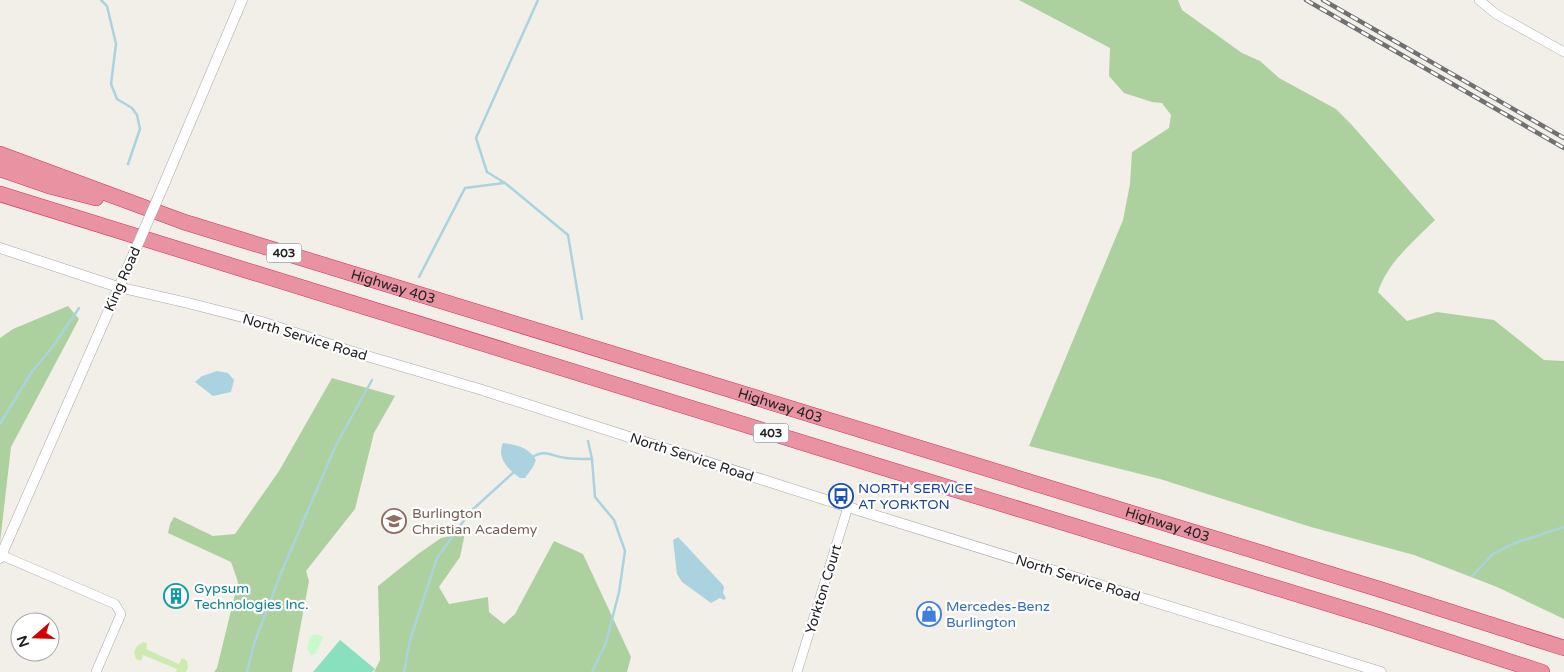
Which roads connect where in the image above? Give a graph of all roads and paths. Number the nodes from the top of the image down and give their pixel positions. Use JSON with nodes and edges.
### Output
{"nodes":[{"id":1,"x":242,"y":0,"type":"edge"},
{"id":2,"x":1479,"y":0,"type":"edge"},
{"id":3,"x":1564,"y":52,"type":"edge"},
{"id":4,"x":0,"y":154,"type":"edge"},
{"id":5,"x":0,"y":169,"type":"edge"},
{"id":6,"x":0,"y":194,"type":"edge"},
{"id":7,"x":184,"y":222,"type":"junction"},
{"id":8,"x":0,"y":248,"type":"edge"},
{"id":9,"x":118,"y":288,"type":"junction"},
{"id":10,"x":848,"y":506,"type":"junction"},
{"id":11,"x":1,"y":556,"type":"edge"},
{"id":12,"x":1564,"y":648,"type":"edge"},
{"id":13,"x":96,"y":672,"type":"edge"},
{"id":14,"x":797,"y":672,"type":"edge"},
{"id":15,"x":1382,"y":672,"type":"edge"},
{"id":16,"x":1542,"y":672,"type":"edge"}],
"edges":[{"from":1,"to":9,"type":"street","name":"King Road","bridge":true},
{"from":2,"to":3,"type":"street"},
{"from":4,"to":7,"type":"highway","name":"Highway 403","number":"403"},
{"from":5,"to":7,"type":"highway"},
{"from":6,"to":16,"type":"highway","name":"Highway 403","number":"403"},
{"from":7,"to":12,"type":"highway","name":"Highway 403","number":"403"},
{"from":8,"to":9,"type":"street","name":"North Service Road"},
{"from":9,"to":10,"type":"street","name":"North Service Road"},
{"from":9,"to":11,"type":"street","name":"King Road"},
{"from":10,"to":14,"type":"street","name":"Yorkton Court"},
{"from":10,"to":15,"type":"street","name":"North Service Road"},
{"from":11,"to":13,"type":"street"}]}
